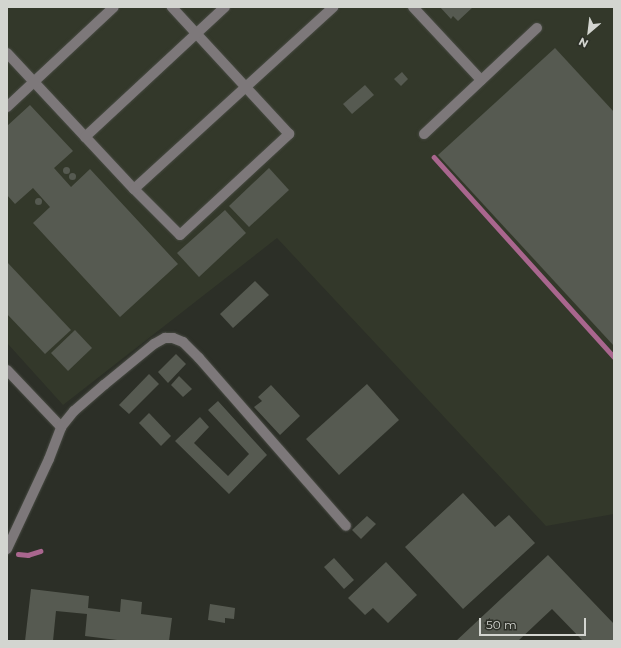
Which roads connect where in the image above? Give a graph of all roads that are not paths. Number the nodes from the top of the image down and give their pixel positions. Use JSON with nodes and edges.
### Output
{"nodes":[{"id":1,"x":114,"y":7,"type":"edge"},
{"id":2,"x":172,"y":7,"type":"edge"},
{"id":3,"x":225,"y":7,"type":"edge"},
{"id":4,"x":333,"y":7,"type":"edge"},
{"id":5,"x":413,"y":7,"type":"edge"},
{"id":6,"x":537,"y":28,"type":"dead end"},
{"id":7,"x":196,"y":33,"type":"junction"},
{"id":8,"x":7,"y":53,"type":"edge"},
{"id":9,"x":481,"y":80,"type":"junction"},
{"id":10,"x":33,"y":81,"type":"junction"},
{"id":11,"x":246,"y":87,"type":"junction"},
{"id":12,"x":7,"y":107,"type":"edge"},
{"id":13,"x":424,"y":134,"type":"dead end"},
{"id":14,"x":85,"y":137,"type":"junction"},
{"id":15,"x":134,"y":189,"type":"junction"},
{"id":16,"x":7,"y":370,"type":"edge"},
{"id":17,"x":61,"y":427,"type":"junction"},
{"id":18,"x":346,"y":526,"type":"dead end"},
{"id":19,"x":7,"y":549,"type":"edge"}],
"edges":[{"from":1,"to":10,"type":"street"},
{"from":2,"to":7,"type":"street"},
{"from":3,"to":7,"type":"street"},
{"from":4,"to":11,"type":"street"},
{"from":5,"to":9,"type":"street"},
{"from":6,"to":9,"type":"street"},
{"from":7,"to":11,"type":"street"},
{"from":7,"to":14,"type":"street"},
{"from":8,"to":10,"type":"street"},
{"from":9,"to":13,"type":"street"},
{"from":10,"to":12,"type":"street"},
{"from":10,"to":14,"type":"street"},
{"from":11,"to":15,"type":"street"},
{"from":11,"to":15,"type":"street"},
{"from":14,"to":15,"type":"street"},
{"from":16,"to":17,"type":"street"},
{"from":17,"to":18,"type":"street"},
{"from":17,"to":19,"type":"street"}]}
